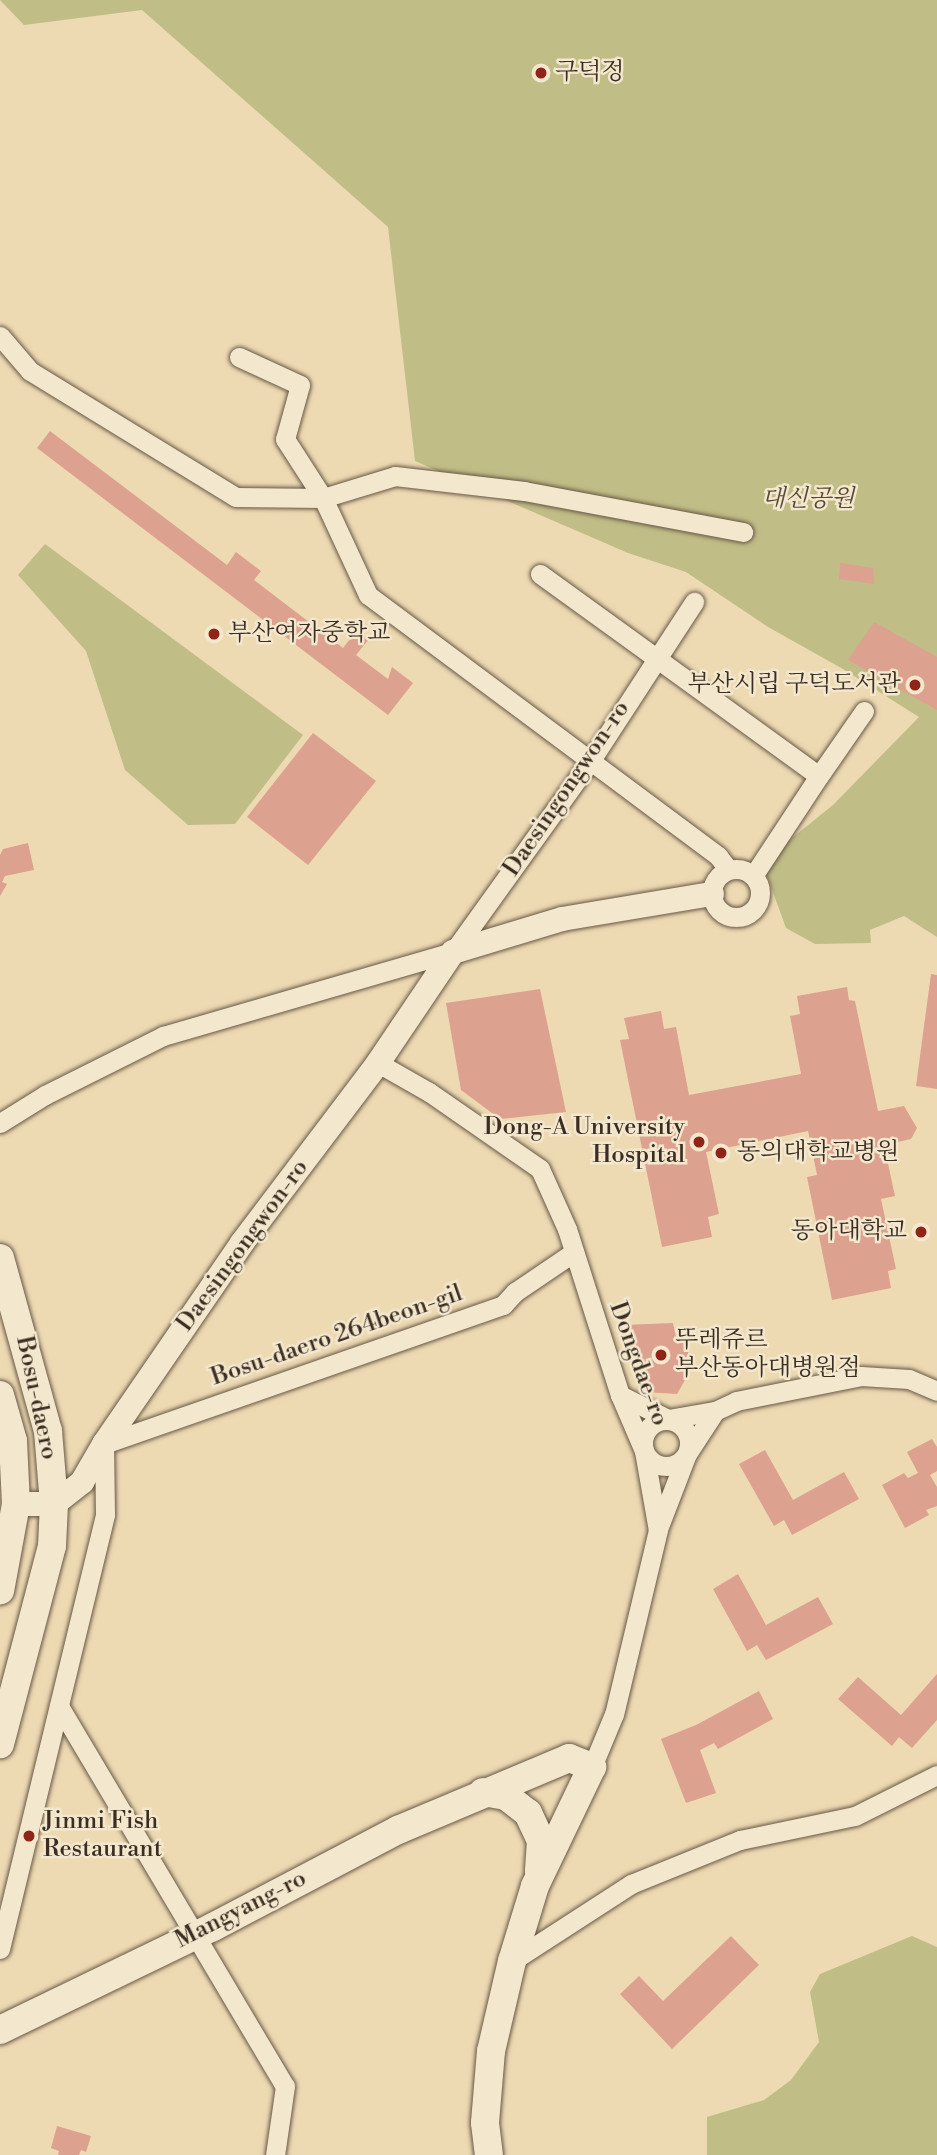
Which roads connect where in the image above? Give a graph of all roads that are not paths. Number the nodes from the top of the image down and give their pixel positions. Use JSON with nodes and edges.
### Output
{"nodes":[{"id":1,"x":0,"y":336,"type":"edge"},
{"id":2,"x":239,"y":357,"type":"dead end"},
{"id":3,"x":323,"y":498,"type":"junction"},
{"id":4,"x":743,"y":532,"type":"dead end"},
{"id":5,"x":540,"y":574,"type":"dead end"},
{"id":6,"x":694,"y":602,"type":"dead end"},
{"id":7,"x":655,"y":657,"type":"junction"},
{"id":8,"x":864,"y":711,"type":"dead end"},
{"id":9,"x":591,"y":760,"type":"junction"},
{"id":10,"x":819,"y":776,"type":"junction"},
{"id":11,"x":728,"y":869,"type":"junction"},
{"id":12,"x":754,"y":876,"type":"junction"},
{"id":13,"x":712,"y":894,"type":"junction"},
{"id":14,"x":453,"y":952,"type":"junction"},
{"id":15,"x":378,"y":1063,"type":"junction"},
{"id":16,"x":0,"y":1124,"type":"edge"},
{"id":17,"x":575,"y":1252,"type":"junction"},
{"id":18,"x":0,"y":1258,"type":"edge"},
{"id":19,"x":5,"y":1297,"type":"edge"},
{"id":20,"x":937,"y":1391,"type":"edge"},
{"id":21,"x":0,"y":1395,"type":"edge"},
{"id":22,"x":620,"y":1395,"type":"junction"},
{"id":23,"x":715,"y":1412,"type":"junction"},
{"id":24,"x":668,"y":1419,"type":"junction"},
{"id":25,"x":7,"y":1432,"type":"edge"},
{"id":26,"x":104,"y":1444,"type":"junction"},
{"id":27,"x":644,"y":1451,"type":"junction"},
{"id":28,"x":687,"y":1454,"type":"junction"},
{"id":29,"x":16,"y":1504,"type":"junction"},
{"id":30,"x":54,"y":1504,"type":"junction"},
{"id":31,"x":658,"y":1530,"type":"junction"},
{"id":32,"x":0,"y":1591,"type":"edge"},
{"id":33,"x":59,"y":1706,"type":"junction"},
{"id":34,"x":0,"y":1744,"type":"edge"},
{"id":35,"x":592,"y":1767,"type":"junction"},
{"id":36,"x":937,"y":1775,"type":"edge"},
{"id":37,"x":483,"y":1792,"type":"junction"},
{"id":38,"x":536,"y":1886,"type":"junction"},
{"id":39,"x":196,"y":1934,"type":"junction"},
{"id":40,"x":0,"y":1949,"type":"edge"},
{"id":41,"x":512,"y":1961,"type":"junction"},
{"id":42,"x":0,"y":2031,"type":"edge"},
{"id":43,"x":275,"y":2155,"type":"edge"},
{"id":44,"x":489,"y":2155,"type":"edge"}],
"edges":[{"from":1,"to":3,"type":"street"},
{"from":2,"to":3,"type":"street"},
{"from":3,"to":4,"type":"street"},
{"from":3,"to":9,"type":"street"},
{"from":5,"to":7,"type":"street"},
{"from":6,"to":7,"type":"street","name":"Daesingongwon-ro"},
{"from":7,"to":9,"type":"street","name":"Daesingongwon-ro"},
{"from":7,"to":10,"type":"street"},
{"from":8,"to":10,"type":"street"},
{"from":9,"to":11,"type":"street"},
{"from":9,"to":14,"type":"street","name":"Daesingongwon-ro"},
{"from":10,"to":12,"type":"street"},
{"from":11,"to":12,"type":"street"},
{"from":11,"to":13,"type":"street"},
{"from":12,"to":13,"type":"street"},
{"from":13,"to":14,"type":"street"},
{"from":14,"to":15,"type":"street","name":"Daesingongwon-ro"},
{"from":14,"to":16,"type":"street"},
{"from":15,"to":17,"type":"street","name":"Dongdae-ro"},
{"from":15,"to":26,"type":"street","name":"Daesingongwon-ro"},
{"from":17,"to":22,"type":"street","name":"Dongdae-ro"},
{"from":17,"to":26,"type":"street","name":"Bosu-daero 264beon-gil"},
{"from":18,"to":19,"type":"main road","name":"Bosu-daero"},
{"from":19,"to":30,"type":"main road","name":"Bosu-daero"},
{"from":20,"to":23,"type":"street"},
{"from":21,"to":25,"type":"main road","name":"Bosu-daero"},
{"from":22,"to":24,"type":"street"},
{"from":22,"to":27,"type":"street","name":"Dongdae-ro"},
{"from":23,"to":24,"type":"street"},
{"from":23,"to":28,"type":"street"},
{"from":24,"to":27,"type":"street"},
{"from":24,"to":28,"type":"street"},
{"from":25,"to":29,"type":"main road","name":"Bosu-daero"},
{"from":26,"to":30,"type":"street","name":"Daesingongwon-ro"},
{"from":26,"to":33,"type":"street"},
{"from":27,"to":28,"type":"street"},
{"from":27,"to":31,"type":"street","name":"Dongdae-ro"},
{"from":28,"to":31,"type":"street"},
{"from":29,"to":30,"type":"street"},
{"from":29,"to":32,"type":"main road","name":"Bosu-daero"},
{"from":30,"to":34,"type":"main road","name":"Bosu-daero"},
{"from":31,"to":35,"type":"street","name":"Dongdae-ro"},
{"from":33,"to":39,"type":"street"},
{"from":33,"to":40,"type":"street"},
{"from":35,"to":37,"type":"main road","name":"Mangyang-ro"},
{"from":35,"to":38,"type":"main road"},
{"from":36,"to":41,"type":"street"},
{"from":37,"to":38,"type":"main road"},
{"from":37,"to":39,"type":"main road","name":"Mangyang-ro"},
{"from":38,"to":41,"type":"main road"},
{"from":39,"to":42,"type":"main road","name":"Mangyang-ro"},
{"from":39,"to":43,"type":"street"},
{"from":41,"to":44,"type":"main road"}]}
